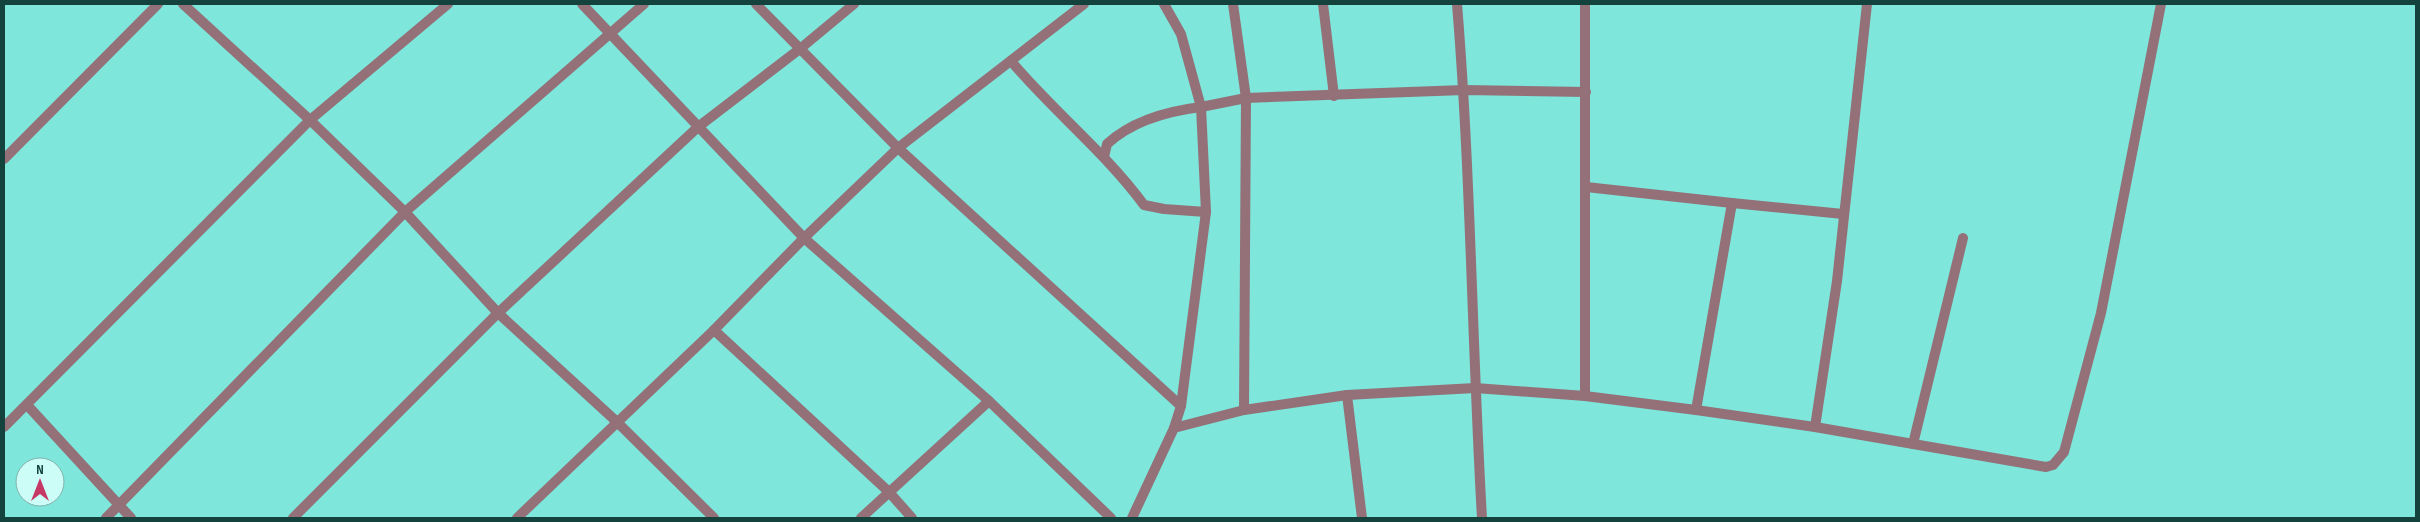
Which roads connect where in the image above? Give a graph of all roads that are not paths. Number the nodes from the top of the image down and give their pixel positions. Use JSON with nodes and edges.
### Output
{"nodes":[{"id":1,"x":158,"y":4,"type":"edge"},
{"id":2,"x":183,"y":4,"type":"edge"},
{"id":3,"x":448,"y":4,"type":"edge"},
{"id":4,"x":582,"y":4,"type":"edge"},
{"id":5,"x":644,"y":4,"type":"edge"},
{"id":6,"x":756,"y":4,"type":"edge"},
{"id":7,"x":854,"y":4,"type":"edge"},
{"id":8,"x":1084,"y":4,"type":"edge"},
{"id":9,"x":1164,"y":4,"type":"edge"},
{"id":10,"x":1233,"y":4,"type":"edge"},
{"id":11,"x":1323,"y":4,"type":"edge"},
{"id":12,"x":1457,"y":4,"type":"edge"},
{"id":13,"x":1585,"y":4,"type":"edge"},
{"id":14,"x":1867,"y":4,"type":"edge"},
{"id":15,"x":2161,"y":4,"type":"edge"},
{"id":16,"x":609,"y":34,"type":"junction"},
{"id":17,"x":801,"y":48,"type":"junction"},
{"id":18,"x":1011,"y":61,"type":"junction"},
{"id":19,"x":1464,"y":90,"type":"junction"},
{"id":20,"x":1586,"y":92,"type":"junction"},
{"id":21,"x":1334,"y":96,"type":"junction"},
{"id":22,"x":1246,"y":98,"type":"junction"},
{"id":23,"x":1201,"y":107,"type":"junction"},
{"id":24,"x":310,"y":120,"type":"junction"},
{"id":25,"x":698,"y":127,"type":"junction"},
{"id":26,"x":898,"y":148,"type":"junction"},
{"id":27,"x":1104,"y":157,"type":"junction"},
{"id":28,"x":4,"y":159,"type":"edge"},
{"id":29,"x":1586,"y":187,"type":"junction"},
{"id":30,"x":1732,"y":203,"type":"junction"},
{"id":31,"x":405,"y":212,"type":"junction"},
{"id":32,"x":1206,"y":212,"type":"junction"},
{"id":33,"x":1843,"y":214,"type":"junction"},
{"id":34,"x":804,"y":238,"type":"junction"},
{"id":35,"x":1963,"y":238,"type":"dead end"},
{"id":36,"x":498,"y":313,"type":"junction"},
{"id":37,"x":714,"y":330,"type":"junction"},
{"id":38,"x":1475,"y":388,"type":"junction"},
{"id":39,"x":1347,"y":395,"type":"junction"},
{"id":40,"x":1585,"y":396,"type":"junction"},
{"id":41,"x":989,"y":400,"type":"junction"},
{"id":42,"x":28,"y":406,"type":"junction"},
{"id":43,"x":1181,"y":406,"type":"junction"},
{"id":44,"x":1244,"y":410,"type":"junction"},
{"id":45,"x":1696,"y":410,"type":"junction"},
{"id":46,"x":617,"y":422,"type":"junction"},
{"id":47,"x":1815,"y":427,"type":"junction"},
{"id":48,"x":4,"y":428,"type":"edge"},
{"id":49,"x":1174,"y":428,"type":"junction"},
{"id":50,"x":1913,"y":444,"type":"junction"},
{"id":51,"x":889,"y":492,"type":"junction"},
{"id":52,"x":120,"y":506,"type":"junction"},
{"id":53,"x":106,"y":518,"type":"edge"},
{"id":54,"x":131,"y":518,"type":"edge"},
{"id":55,"x":293,"y":518,"type":"edge"},
{"id":56,"x":517,"y":518,"type":"edge"},
{"id":57,"x":714,"y":518,"type":"edge"},
{"id":58,"x":862,"y":518,"type":"edge"},
{"id":59,"x":912,"y":518,"type":"edge"},
{"id":60,"x":1111,"y":518,"type":"edge"},
{"id":61,"x":1132,"y":518,"type":"edge"},
{"id":62,"x":1362,"y":518,"type":"edge"},
{"id":63,"x":1482,"y":518,"type":"edge"}],
"edges":[{"from":1,"to":28,"type":"street"},
{"from":2,"to":24,"type":"street"},
{"from":3,"to":24,"type":"street"},
{"from":4,"to":16,"type":"street"},
{"from":5,"to":16,"type":"street"},
{"from":6,"to":17,"type":"street"},
{"from":7,"to":17,"type":"street"},
{"from":8,"to":18,"type":"street"},
{"from":9,"to":23,"type":"street"},
{"from":10,"to":22,"type":"street"},
{"from":11,"to":21,"type":"street"},
{"from":12,"to":19,"type":"street"},
{"from":13,"to":20,"type":"street"},
{"from":14,"to":33,"type":"street"},
{"from":15,"to":50,"type":"street"},
{"from":16,"to":25,"type":"street"},
{"from":16,"to":31,"type":"street"},
{"from":17,"to":25,"type":"street"},
{"from":17,"to":26,"type":"street"},
{"from":18,"to":26,"type":"street"},
{"from":18,"to":27,"type":"street"},
{"from":19,"to":20,"type":"street"},
{"from":19,"to":21,"type":"street"},
{"from":19,"to":38,"type":"street"},
{"from":20,"to":29,"type":"street"},
{"from":21,"to":22,"type":"street"},
{"from":22,"to":23,"type":"street"},
{"from":22,"to":44,"type":"street"},
{"from":23,"to":27,"type":"street"},
{"from":23,"to":32,"type":"street"},
{"from":24,"to":31,"type":"street"},
{"from":24,"to":42,"type":"street"},
{"from":25,"to":34,"type":"street"},
{"from":25,"to":36,"type":"street"},
{"from":26,"to":34,"type":"street"},
{"from":26,"to":43,"type":"street"},
{"from":27,"to":32,"type":"street"},
{"from":29,"to":30,"type":"street"},
{"from":29,"to":40,"type":"street"},
{"from":30,"to":33,"type":"street"},
{"from":30,"to":45,"type":"street"},
{"from":31,"to":36,"type":"street"},
{"from":31,"to":52,"type":"street"},
{"from":32,"to":43,"type":"street"},
{"from":33,"to":47,"type":"street"},
{"from":34,"to":37,"type":"street"},
{"from":34,"to":41,"type":"street"},
{"from":35,"to":50,"type":"street"},
{"from":36,"to":46,"type":"street"},
{"from":36,"to":55,"type":"street"},
{"from":37,"to":46,"type":"street"},
{"from":37,"to":51,"type":"street"},
{"from":38,"to":39,"type":"street"},
{"from":38,"to":40,"type":"street"},
{"from":38,"to":63,"type":"street"},
{"from":39,"to":44,"type":"street"},
{"from":39,"to":62,"type":"street"},
{"from":40,"to":45,"type":"street"},
{"from":41,"to":51,"type":"street"},
{"from":41,"to":60,"type":"street"},
{"from":42,"to":48,"type":"street"},
{"from":42,"to":52,"type":"street"},
{"from":43,"to":49,"type":"street"},
{"from":44,"to":49,"type":"street"},
{"from":45,"to":47,"type":"street"},
{"from":46,"to":56,"type":"street"},
{"from":46,"to":57,"type":"street"},
{"from":47,"to":50,"type":"street"},
{"from":49,"to":61,"type":"street"},
{"from":51,"to":58,"type":"street"},
{"from":51,"to":59,"type":"street"},
{"from":52,"to":53,"type":"street"},
{"from":52,"to":54,"type":"street"}]}
